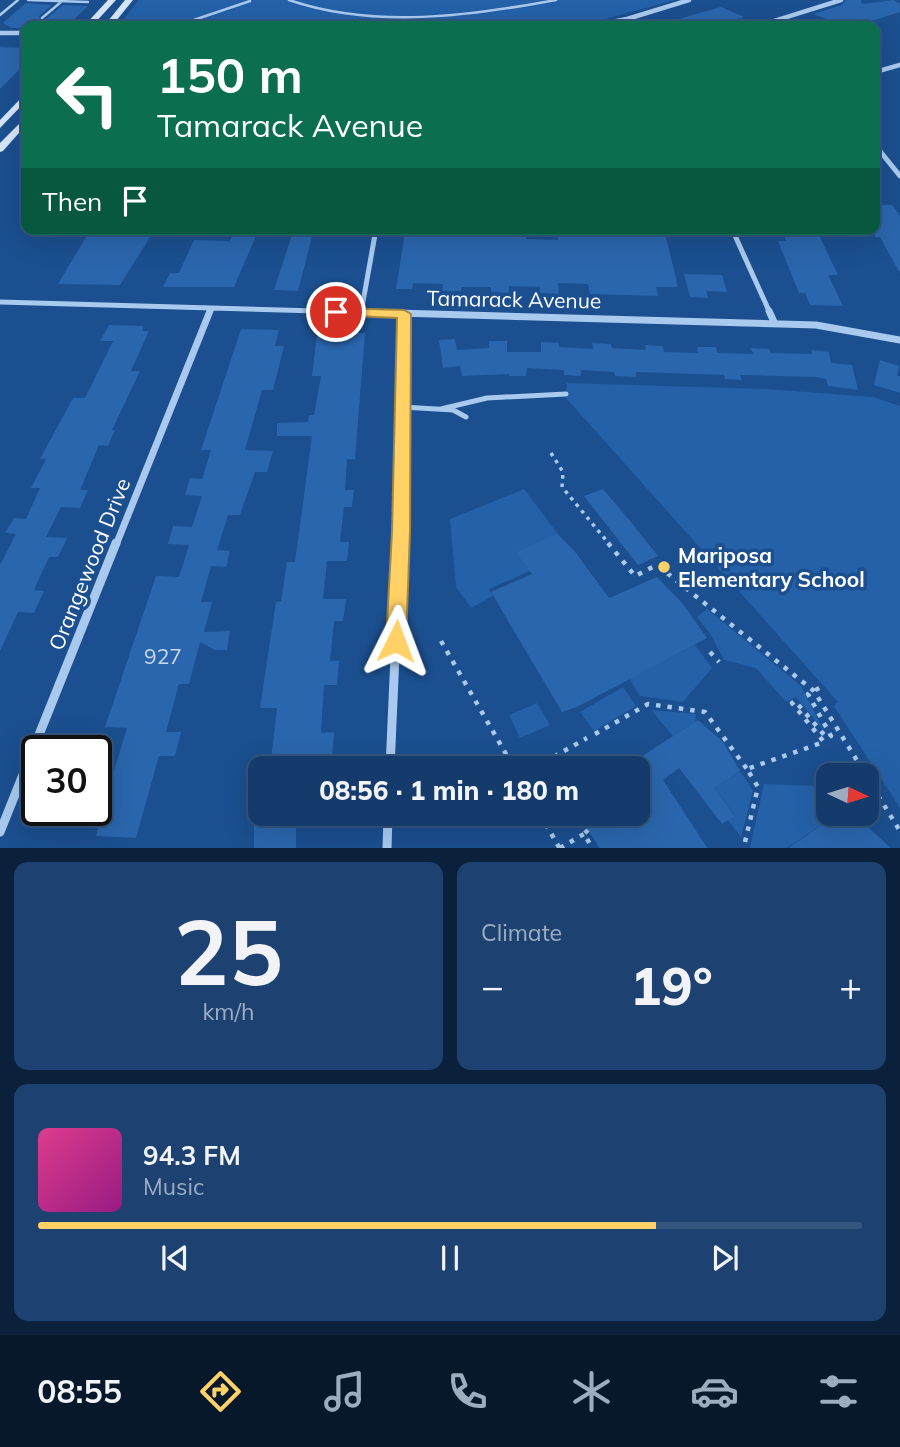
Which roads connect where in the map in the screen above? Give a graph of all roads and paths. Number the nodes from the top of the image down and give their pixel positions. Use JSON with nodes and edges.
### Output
{"nodes":[{"id":1,"x":18,"y":0,"type":"edge"},
{"id":2,"x":28,"y":0,"type":"edge"},
{"id":3,"x":62,"y":0,"type":"edge"},
{"id":4,"x":112,"y":0,"type":"edge"},
{"id":5,"x":129,"y":0,"type":"edge"},
{"id":6,"x":251,"y":0,"type":"edge"},
{"id":7,"x":289,"y":0,"type":"edge"},
{"id":8,"x":556,"y":0,"type":"edge"},
{"id":9,"x":689,"y":0,"type":"edge"},
{"id":10,"x":841,"y":0,"type":"edge"},
{"id":11,"x":88,"y":2,"type":"edge"},
{"id":12,"x":0,"y":15,"type":"edge"},
{"id":13,"x":42,"y":18,"type":"dead end"},
{"id":14,"x":93,"y":21,"type":"edge"},
{"id":15,"x":112,"y":21,"type":"edge"},
{"id":16,"x":190,"y":21,"type":"edge"},
{"id":17,"x":617,"y":21,"type":"edge"},
{"id":18,"x":774,"y":21,"type":"edge"},
{"id":19,"x":0,"y":35,"type":"edge"},
{"id":20,"x":21,"y":35,"type":"edge"},
{"id":21,"x":900,"y":65,"type":"edge"},
{"id":22,"x":880,"y":71,"type":"edge"},
{"id":23,"x":21,"y":102,"type":"edge"},
{"id":24,"x":0,"y":125,"type":"edge"},
{"id":25,"x":21,"y":126,"type":"edge"},
{"id":26,"x":0,"y":149,"type":"edge"},
{"id":27,"x":880,"y":151,"type":"edge"},
{"id":28,"x":900,"y":176,"type":"edge"},
{"id":29,"x":375,"y":235,"type":"edge"},
{"id":30,"x":735,"y":235,"type":"edge"},
{"id":31,"x":0,"y":302,"type":"edge"},
{"id":32,"x":211,"y":308,"type":"junction"},
{"id":33,"x":361,"y":313,"type":"junction"},
{"id":34,"x":404,"y":314,"type":"junction"},
{"id":35,"x":775,"y":324,"type":"junction"},
{"id":36,"x":900,"y":340,"type":"edge"},
{"id":37,"x":566,"y":394,"type":"dead end"},
{"id":38,"x":402,"y":407,"type":"junction"},
{"id":39,"x":441,"y":409,"type":"junction"},
{"id":40,"x":466,"y":417,"type":"dead end"},
{"id":41,"x":551,"y":453,"type":"dead end"},
{"id":42,"x":441,"y":641,"type":"dead end"},
{"id":43,"x":710,"y":652,"type":"dead end"},
{"id":44,"x":719,"y":662,"type":"dead end"},
{"id":45,"x":823,"y":686,"type":"dead end"},
{"id":46,"x":814,"y":691,"type":"junction"},
{"id":47,"x":595,"y":734,"type":"dead end"},
{"id":48,"x":587,"y":738,"type":"dead end"},
{"id":49,"x":391,"y":756,"type":"edge"},
{"id":50,"x":507,"y":756,"type":"edge"},
{"id":51,"x":555,"y":756,"type":"edge"},
{"id":52,"x":858,"y":763,"type":"edge"},
{"id":53,"x":747,"y":769,"type":"junction"},
{"id":54,"x":879,"y":797,"type":"edge"},
{"id":55,"x":388,"y":826,"type":"edge"},
{"id":56,"x":547,"y":826,"type":"edge"},
{"id":57,"x":900,"y":831,"type":"edge"},
{"id":58,"x":0,"y":832,"type":"edge"},
{"id":59,"x":745,"y":842,"type":"dead end"},
{"id":60,"x":387,"y":848,"type":"edge"},
{"id":61,"x":560,"y":848,"type":"edge"},
{"id":62,"x":593,"y":848,"type":"edge"}],
"edges":[{"from":1,"to":12,"type":"lane"},
{"from":2,"to":3,"type":"lane"},
{"from":3,"to":11,"type":"lane"},
{"from":3,"to":13,"type":"lane"},
{"from":4,"to":14,"type":"main road"},
{"from":5,"to":15,"type":"main road"},
{"from":6,"to":16,"type":"lane"},
{"from":7,"to":8,"type":"lane"},
{"from":9,"to":17,"type":"street"},
{"from":10,"to":18,"type":"street"},
{"from":19,"to":20,"type":"street"},
{"from":21,"to":22,"type":"street"},
{"from":23,"to":24,"type":"main road"},
{"from":25,"to":26,"type":"main road"},
{"from":27,"to":28,"type":"street"},
{"from":29,"to":33,"type":"street"},
{"from":30,"to":35,"type":"street"},
{"from":31,"to":32,"type":"street","name":"Tamarack Avenue"},
{"from":32,"to":33,"type":"street","name":"Tamarack Avenue"},
{"from":32,"to":58,"type":"street","name":"Orangewood Drive"},
{"from":33,"to":34,"type":"street","name":"Tamarack Avenue"},
{"from":34,"to":35,"type":"street","name":"Tamarack Avenue"},
{"from":34,"to":38,"type":"street"},
{"from":35,"to":36,"type":"street","name":"Tamarack Avenue"},
{"from":37,"to":39,"type":"lane"},
{"from":38,"to":39,"type":"lane"},
{"from":38,"to":49,"type":"street"},
{"from":39,"to":40,"type":"lane"},
{"from":41,"to":46,"type":"path"},
{"from":42,"to":50,"type":"path"},
{"from":43,"to":44,"type":"path"},
{"from":45,"to":46,"type":"path"},
{"from":46,"to":52,"type":"path"},
{"from":46,"to":53,"type":"path"},
{"from":47,"to":53,"type":"path"},
{"from":48,"to":51,"type":"path"},
{"from":53,"to":59,"type":"path"},
{"from":54,"to":57,"type":"path"},
{"from":55,"to":60,"type":"street"},
{"from":56,"to":61,"type":"path"},
{"from":61,"to":62,"type":"path"}]}
